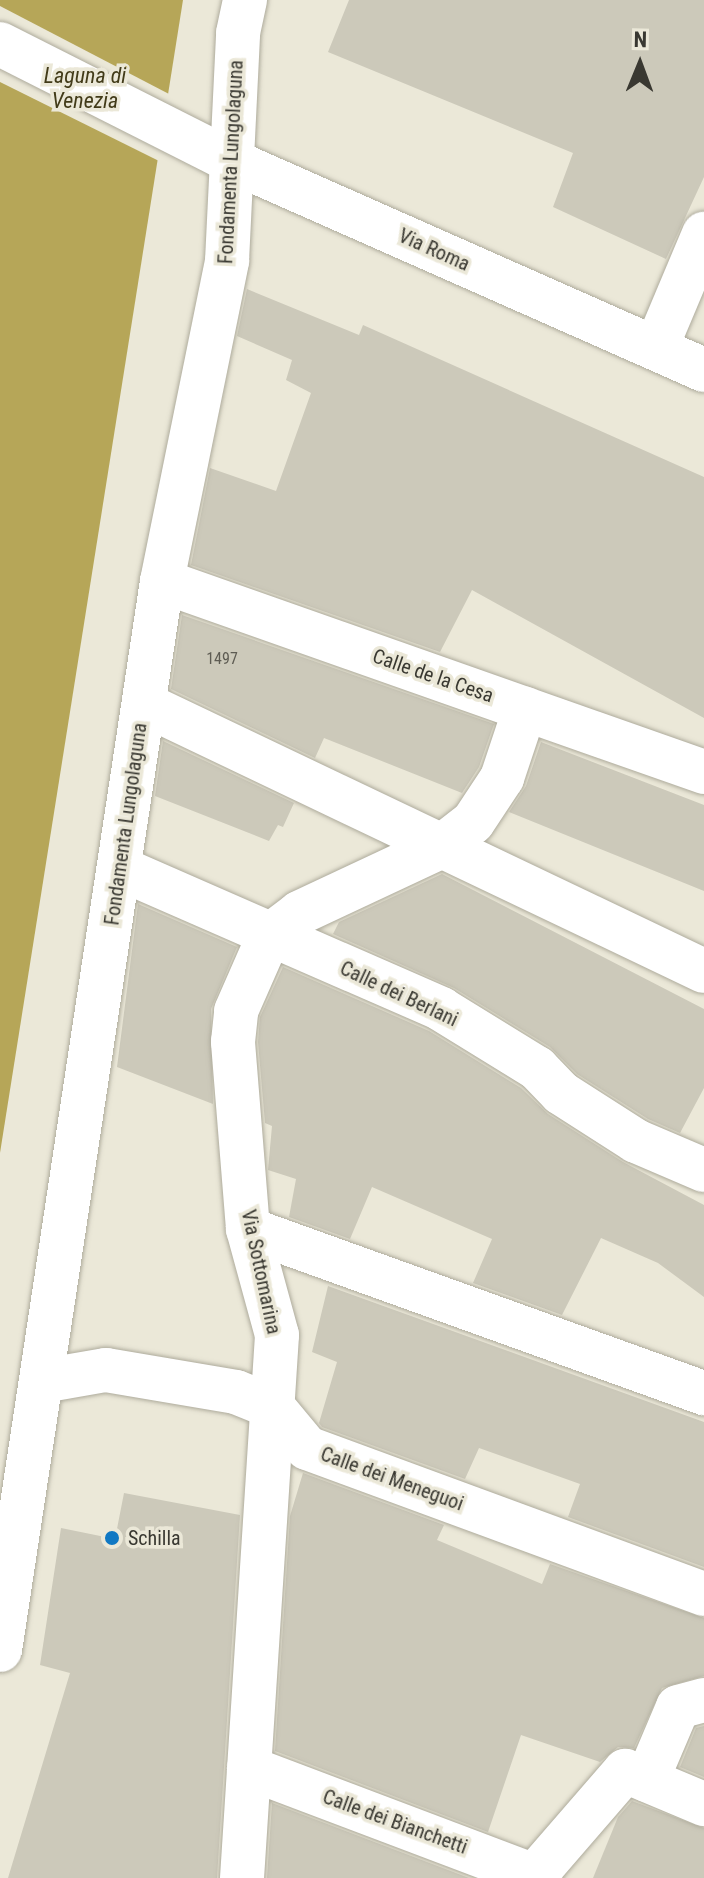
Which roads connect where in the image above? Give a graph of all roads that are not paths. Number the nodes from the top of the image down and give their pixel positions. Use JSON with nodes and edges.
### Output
{"nodes":[{"id":1,"x":245,"y":0,"type":"edge"},
{"id":2,"x":0,"y":44,"type":"edge"},
{"id":3,"x":234,"y":162,"type":"junction"},
{"id":4,"x":704,"y":234,"type":"edge"},
{"id":5,"x":656,"y":348,"type":"junction"},
{"id":6,"x":704,"y":370,"type":"edge"},
{"id":7,"x":162,"y":581,"type":"junction"},
{"id":8,"x":144,"y":704,"type":"junction"},
{"id":9,"x":525,"y":709,"type":"junction"},
{"id":10,"x":704,"y":772,"type":"edge"},
{"id":11,"x":442,"y":846,"type":"junction"},
{"id":12,"x":119,"y":868,"type":"junction"},
{"id":13,"x":269,"y":936,"type":"junction"},
{"id":14,"x":704,"y":971,"type":"edge"},
{"id":15,"x":704,"y":1170,"type":"edge"},
{"id":16,"x":248,"y":1229,"type":"junction"},
{"id":17,"x":699,"y":1379,"type":"edge"},
{"id":18,"x":42,"y":1381,"type":"junction"},
{"id":19,"x":273,"y":1407,"type":"junction"},
{"id":20,"x":704,"y":1594,"type":"edge"},
{"id":21,"x":0,"y":1650,"type":"edge"},
{"id":22,"x":704,"y":1700,"type":"edge"},
{"id":23,"x":249,"y":1768,"type":"junction"},
{"id":24,"x":647,"y":1780,"type":"junction"},
{"id":25,"x":704,"y":1804,"type":"edge"},
{"id":26,"x":538,"y":1876,"type":"edge"},
{"id":27,"x":242,"y":1878,"type":"edge"}],
"edges":[{"from":1,"to":3,"type":"street","name":"Fondamenta Lungolaguna"},
{"from":2,"to":3,"type":"street","name":"Via Roma"},
{"from":3,"to":5,"type":"street","name":"Via Roma"},
{"from":3,"to":7,"type":"street","name":"Fondamenta Lungolaguna"},
{"from":4,"to":5,"type":"street"},
{"from":5,"to":6,"type":"street","name":"Via Roma"},
{"from":7,"to":8,"type":"street","name":"Fondamenta Lungolaguna"},
{"from":7,"to":9,"type":"street","name":"Calle de la Cesa"},
{"from":8,"to":11,"type":"street"},
{"from":8,"to":12,"type":"street","name":"Fondamenta Lungolaguna"},
{"from":9,"to":10,"type":"street","name":"Calle de la Cesa"},
{"from":9,"to":11,"type":"street","name":"Via Sottomarina"},
{"from":11,"to":13,"type":"street","name":"Via Sottomarina"},
{"from":11,"to":14,"type":"street"},
{"from":12,"to":13,"type":"street","name":"Calle dei Berlani"},
{"from":12,"to":18,"type":"street","name":"Fondamenta Lungolaguna"},
{"from":13,"to":15,"type":"street","name":"Calle dei Berlani"},
{"from":13,"to":16,"type":"street","name":"Via Sottomarina"},
{"from":16,"to":17,"type":"street"},
{"from":16,"to":19,"type":"street","name":"Via Sottomarina"},
{"from":18,"to":19,"type":"street","name":"Calle dei Meneguoi"},
{"from":18,"to":21,"type":"street","name":"Fondamenta Lungolaguna"},
{"from":19,"to":20,"type":"street","name":"Calle dei Meneguoi"},
{"from":19,"to":23,"type":"street","name":"Via Sottomarina"},
{"from":22,"to":24,"type":"street"},
{"from":23,"to":26,"type":"street","name":"Calle dei Bianchetti"},
{"from":23,"to":27,"type":"street","name":"Via Sottomarina"},
{"from":24,"to":25,"type":"street"},
{"from":24,"to":26,"type":"street"}]}
